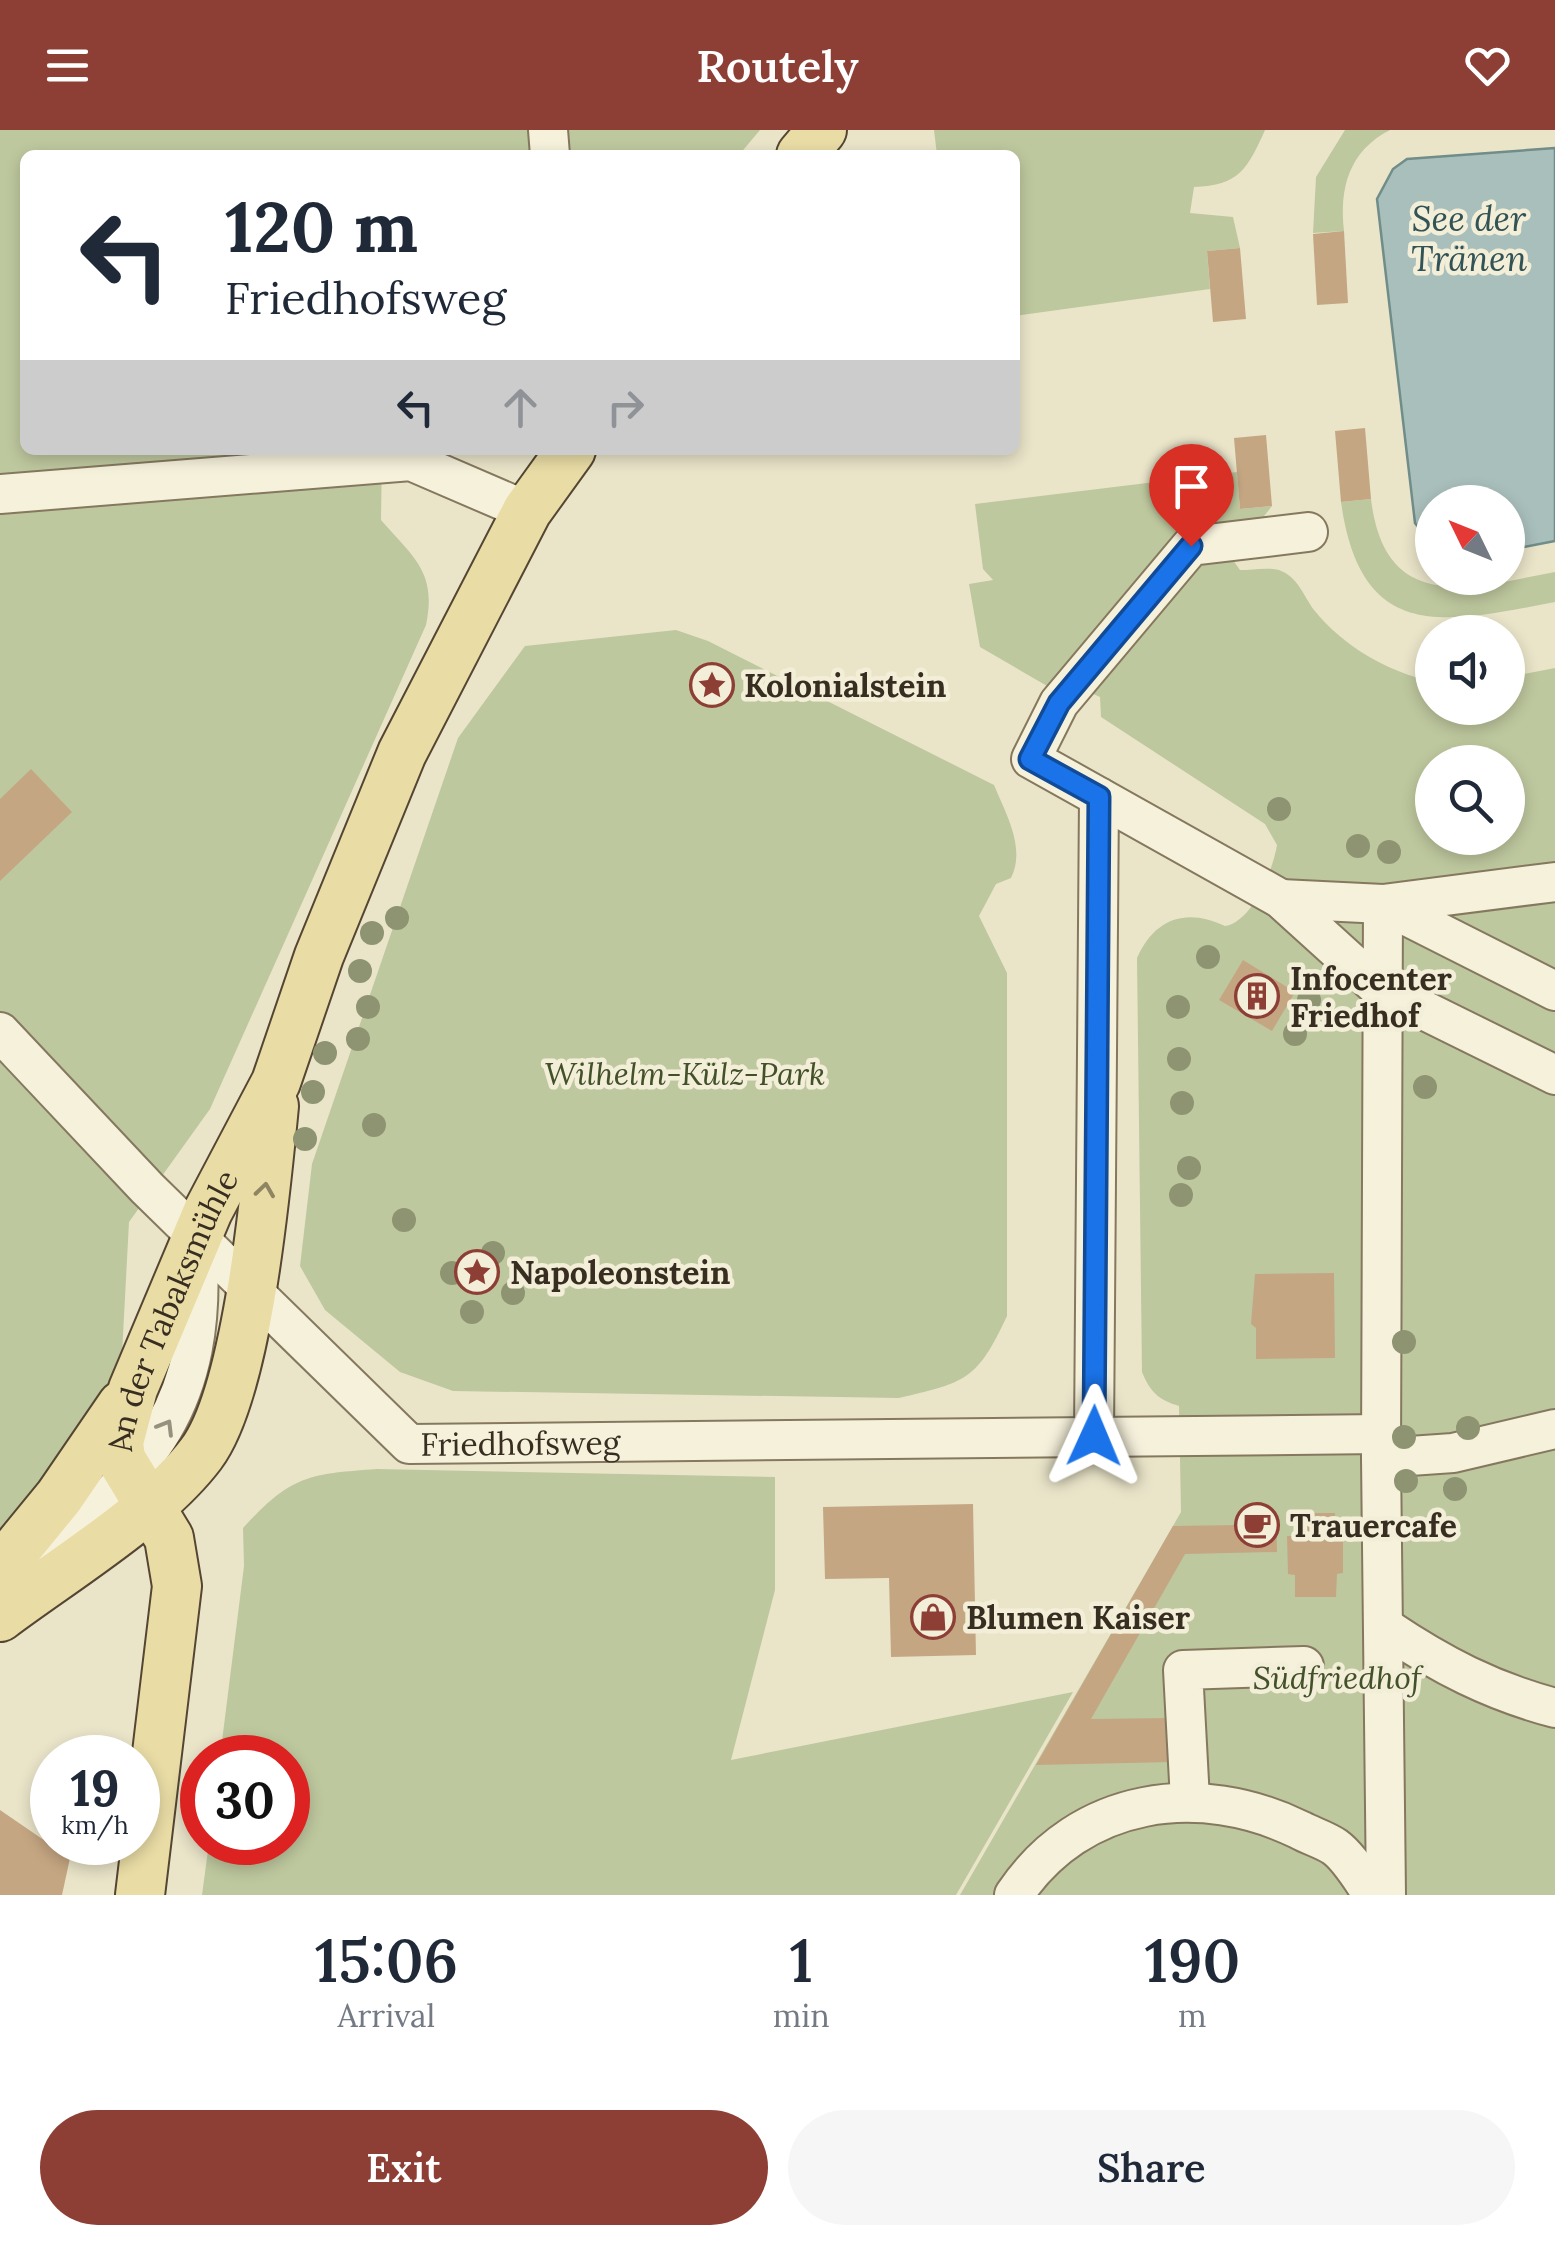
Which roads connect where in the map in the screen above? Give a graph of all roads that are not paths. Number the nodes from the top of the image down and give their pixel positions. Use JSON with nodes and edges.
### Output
{"nodes":[{"id":1,"x":822,"y":130,"type":"edge"},
{"id":2,"x":805,"y":150,"type":"edge"},
{"id":3,"x":413,"y":455,"type":"edge"},
{"id":4,"x":566,"y":455,"type":"edge"},
{"id":5,"x":0,"y":494,"type":"edge"},
{"id":6,"x":527,"y":511,"type":"junction"},
{"id":7,"x":1308,"y":532,"type":"dead end"},
{"id":8,"x":1099,"y":797,"type":"junction"},
{"id":9,"x":1555,"y":882,"type":"edge"},
{"id":10,"x":1280,"y":899,"type":"junction"},
{"id":11,"x":1382,"y":904,"type":"junction"},
{"id":12,"x":1379,"y":988,"type":"junction"},
{"id":13,"x":1555,"y":992,"type":"edge"},
{"id":14,"x":0,"y":1032,"type":"edge"},
{"id":15,"x":1555,"y":1076,"type":"edge"},
{"id":16,"x":276,"y":1082,"type":"junction"},
{"id":17,"x":197,"y":1235,"type":"junction"},
{"id":18,"x":250,"y":1286,"type":"junction"},
{"id":19,"x":133,"y":1389,"type":"junction"},
{"id":20,"x":1555,"y":1429,"type":"edge"},
{"id":21,"x":1094,"y":1436,"type":"junction"},
{"id":22,"x":1381,"y":1446,"type":"junction"},
{"id":23,"x":131,"y":1491,"type":"junction"},
{"id":24,"x":43,"y":1517,"type":"junction"},
{"id":25,"x":0,"y":1569,"type":"edge"},
{"id":26,"x":0,"y":1596,"type":"edge"},
{"id":27,"x":0,"y":1617,"type":"edge"},
{"id":28,"x":1386,"y":1628,"type":"junction"},
{"id":29,"x":1304,"y":1666,"type":"dead end"},
{"id":30,"x":1555,"y":1708,"type":"edge"},
{"id":31,"x":1190,"y":1800,"type":"junction"},
{"id":32,"x":1384,"y":1811,"type":"junction"},
{"id":33,"x":1336,"y":1848,"type":"junction"},
{"id":34,"x":140,"y":1895,"type":"edge"},
{"id":35,"x":1014,"y":1895,"type":"edge"},
{"id":36,"x":1374,"y":1895,"type":"edge"},
{"id":37,"x":1386,"y":1895,"type":"edge"}],
"edges":[{"from":1,"to":2,"type":"main road"},
{"from":3,"to":5,"type":"street"},
{"from":3,"to":6,"type":"street"},
{"from":4,"to":6,"type":"main road","name":"An der Tabaksmühle"},
{"from":6,"to":16,"type":"main road","name":"An der Tabaksmühle"},
{"from":7,"to":8,"type":"street"},
{"from":8,"to":10,"type":"street"},
{"from":8,"to":21,"type":"street"},
{"from":9,"to":11,"type":"street"},
{"from":10,"to":11,"type":"street"},
{"from":10,"to":12,"type":"street"},
{"from":11,"to":12,"type":"street"},
{"from":11,"to":13,"type":"street"},
{"from":12,"to":15,"type":"street"},
{"from":12,"to":22,"type":"street"},
{"from":14,"to":17,"type":"street","name":"Friedhofsweg"},
{"from":16,"to":17,"type":"main road","name":"An der Tabaksmühle"},
{"from":18,"to":16,"type":"main road","name":"An der Tabaksmühle","one_way":true},
{"from":17,"to":18,"type":"street","name":"Friedhofsweg"},
{"from":17,"to":19,"type":"main road","name":"An der Tabaksmühle"},
{"from":23,"to":17,"type":"street","one_way":true},
{"from":18,"to":21,"type":"street","name":"Friedhofsweg"},
{"from":18,"to":23,"type":"main road","name":"An der Tabaksmühle"},
{"from":19,"to":23,"type":"main road","name":"An der Tabaksmühle"},
{"from":19,"to":24,"type":"main road"},
{"from":20,"to":22,"type":"street","name":"Friedhofsweg"},
{"from":21,"to":22,"type":"street","name":"Friedhofsweg"},
{"from":22,"to":28,"type":"street"},
{"from":23,"to":24,"type":"main road"},
{"from":23,"to":26,"type":"street"},
{"from":23,"to":27,"type":"main road","name":"An der Tabaksmühle"},
{"from":23,"to":34,"type":"main road","name":"An der Tabaksmühle"},
{"from":24,"to":25,"type":"main road"},
{"from":28,"to":30,"type":"street"},
{"from":28,"to":32,"type":"street"},
{"from":29,"to":31,"type":"street"},
{"from":31,"to":33,"type":"street"},
{"from":31,"to":35,"type":"street"},
{"from":32,"to":33,"type":"street"},
{"from":32,"to":37,"type":"street"},
{"from":33,"to":36,"type":"street"}]}
